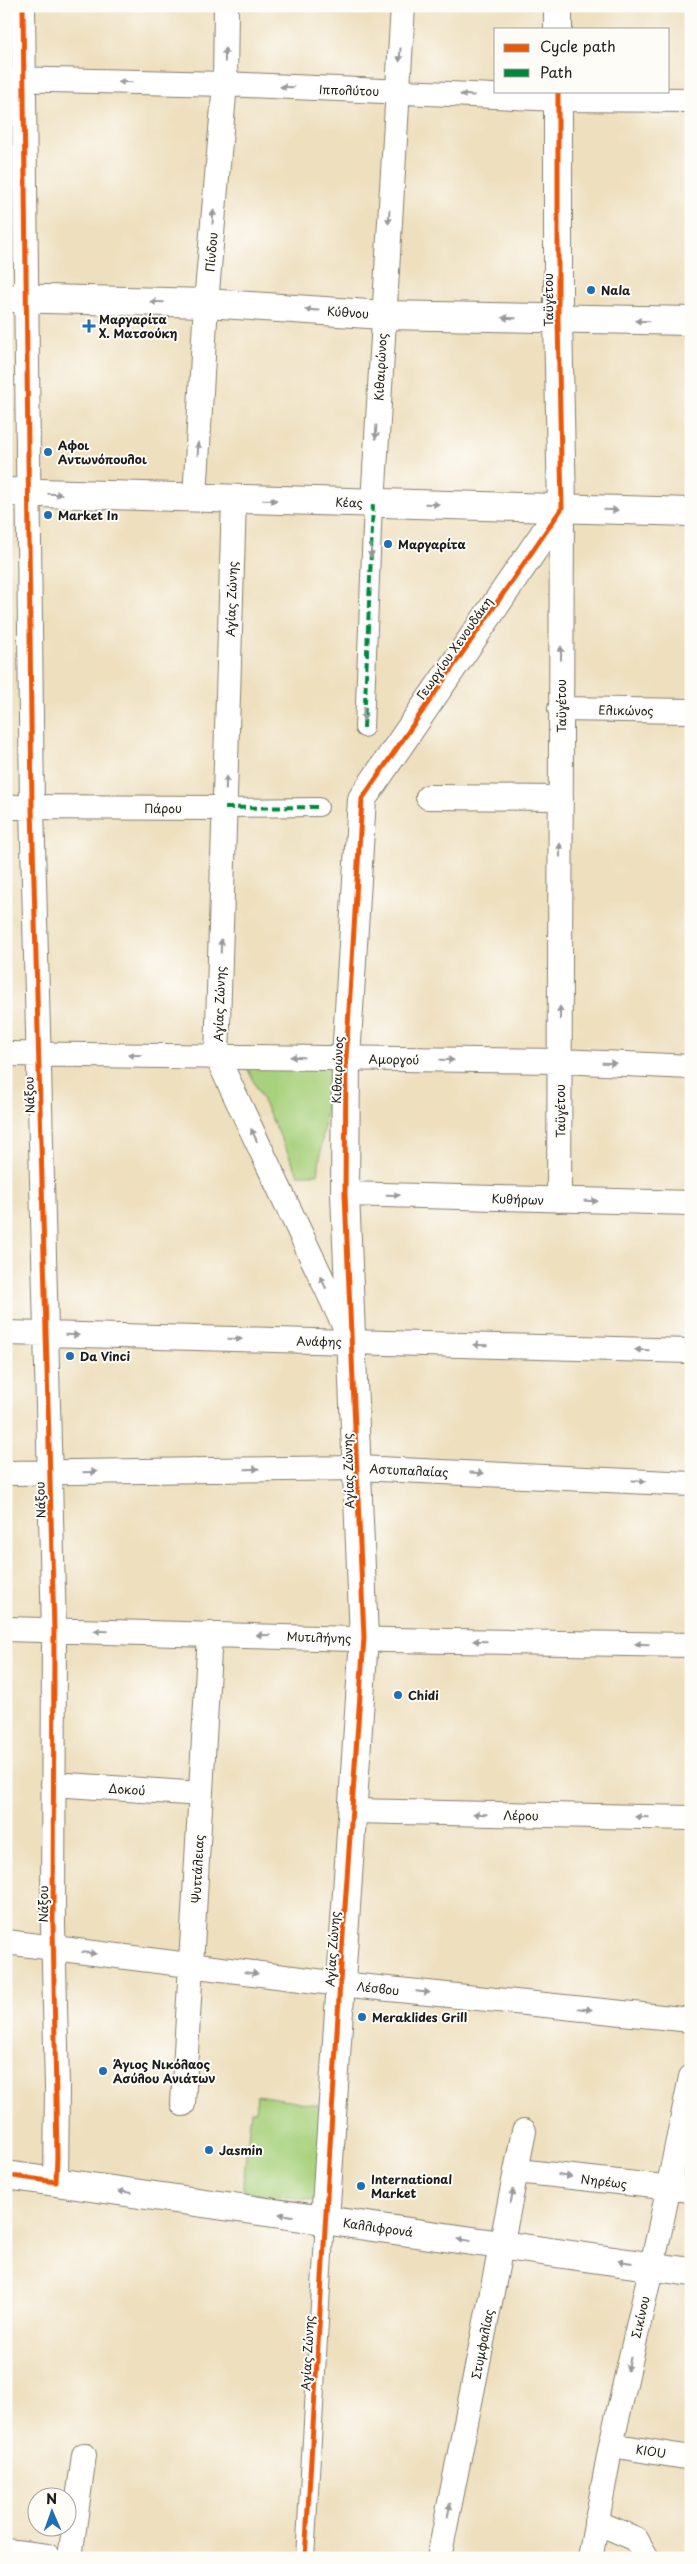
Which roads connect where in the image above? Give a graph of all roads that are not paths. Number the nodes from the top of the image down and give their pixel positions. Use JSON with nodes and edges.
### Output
{"nodes":[{"id":1,"x":23,"y":6,"type":"edge"},
{"id":2,"x":226,"y":6,"type":"edge"},
{"id":3,"x":403,"y":6,"type":"edge"},
{"id":4,"x":558,"y":6,"type":"edge"},
{"id":5,"x":558,"y":28,"type":"edge"},
{"id":6,"x":14,"y":80,"type":"edge"},
{"id":7,"x":224,"y":84,"type":"junction"},
{"id":8,"x":398,"y":92,"type":"junction"},
{"id":9,"x":558,"y":95,"type":"edge"},
{"id":10,"x":691,"y":100,"type":"edge"},
{"id":11,"x":16,"y":298,"type":"edge"},
{"id":12,"x":206,"y":303,"type":"junction"},
{"id":13,"x":383,"y":315,"type":"junction"},
{"id":14,"x":558,"y":320,"type":"junction"},
{"id":15,"x":691,"y":322,"type":"edge"},
{"id":16,"x":17,"y":492,"type":"edge"},
{"id":17,"x":195,"y":498,"type":"junction"},
{"id":18,"x":234,"y":499,"type":"junction"},
{"id":19,"x":372,"y":503,"type":"junction"},
{"id":20,"x":562,"y":508,"type":"junction"},
{"id":21,"x":691,"y":512,"type":"edge"},
{"id":22,"x":560,"y":709,"type":"junction"},
{"id":23,"x":691,"y":711,"type":"edge"},
{"id":24,"x":364,"y":728,"type":"dead end"},
{"id":25,"x":428,"y":797,"type":"dead end"},
{"id":26,"x":561,"y":798,"type":"junction"},
{"id":27,"x":362,"y":799,"type":"joint"},
{"id":28,"x":6,"y":807,"type":"edge"},
{"id":29,"x":32,"y":807,"type":"junction"},
{"id":30,"x":319,"y":807,"type":"dead end"},
{"id":31,"x":225,"y":808,"type":"junction"},
{"id":32,"x":6,"y":1054,"type":"edge"},
{"id":33,"x":38,"y":1054,"type":"junction"},
{"id":34,"x":217,"y":1056,"type":"junction"},
{"id":35,"x":346,"y":1058,"type":"junction"},
{"id":36,"x":560,"y":1061,"type":"junction"},
{"id":37,"x":691,"y":1066,"type":"edge"},
{"id":38,"x":345,"y":1194,"type":"junction"},
{"id":39,"x":559,"y":1200,"type":"junction"},
{"id":40,"x":691,"y":1204,"type":"edge"},
{"id":41,"x":6,"y":1333,"type":"edge"},
{"id":42,"x":45,"y":1334,"type":"junction"},
{"id":43,"x":352,"y":1342,"type":"junction"},
{"id":44,"x":691,"y":1351,"type":"edge"},
{"id":45,"x":358,"y":1468,"type":"junction"},
{"id":46,"x":49,"y":1472,"type":"junction"},
{"id":47,"x":6,"y":1473,"type":"edge"},
{"id":48,"x":691,"y":1484,"type":"edge"},
{"id":49,"x":6,"y":1629,"type":"edge"},
{"id":50,"x":54,"y":1630,"type":"junction"},
{"id":51,"x":210,"y":1634,"type":"junction"},
{"id":52,"x":364,"y":1638,"type":"junction"},
{"id":53,"x":691,"y":1645,"type":"edge"},
{"id":54,"x":53,"y":1784,"type":"junction"},
{"id":55,"x":201,"y":1794,"type":"junction"},
{"id":56,"x":352,"y":1812,"type":"junction"},
{"id":57,"x":691,"y":1818,"type":"edge"},
{"id":58,"x":6,"y":1942,"type":"edge"},
{"id":59,"x":54,"y":1948,"type":"junction"},
{"id":60,"x":192,"y":1966,"type":"junction"},
{"id":61,"x":340,"y":1984,"type":"junction"},
{"id":62,"x":691,"y":2020,"type":"edge"},
{"id":63,"x":691,"y":2077,"type":"edge"},
{"id":64,"x":182,"y":2104,"type":"dead end"},
{"id":65,"x":524,"y":2131,"type":"dead end"},
{"id":66,"x":517,"y":2171,"type":"junction"},
{"id":67,"x":6,"y":2175,"type":"edge"},
{"id":68,"x":56,"y":2182,"type":"junction"},
{"id":69,"x":680,"y":2189,"type":"edge"},
{"id":70,"x":325,"y":2220,"type":"junction"},
{"id":71,"x":502,"y":2245,"type":"junction"},
{"id":72,"x":651,"y":2266,"type":"junction"},
{"id":73,"x":691,"y":2272,"type":"edge"},
{"id":74,"x":611,"y":2445,"type":"junction"},
{"id":75,"x":84,"y":2455,"type":"dead end"},
{"id":76,"x":691,"y":2458,"type":"edge"},
{"id":77,"x":596,"y":2522,"type":"junction"},
{"id":78,"x":6,"y":2553,"type":"edge"},
{"id":79,"x":47,"y":2558,"type":"edge"},
{"id":80,"x":70,"y":2558,"type":"edge"},
{"id":81,"x":305,"y":2558,"type":"edge"},
{"id":82,"x":439,"y":2558,"type":"edge"},
{"id":83,"x":590,"y":2558,"type":"edge"},
{"id":84,"x":648,"y":2558,"type":"edge"}],
"edges":[{"from":1,"to":6,"type":"street","name":"Νάξου"},
{"from":7,"to":2,"type":"street","name":"Πίνδου","one_way":true},
{"from":3,"to":8,"type":"street","name":"Κιθαιρώνος","one_way":true},
{"from":4,"to":5,"type":"street"},
{"from":7,"to":6,"type":"street","name":"Ιππολύτου","one_way":true},
{"from":6,"to":11,"type":"street","name":"Νάξου"},
{"from":8,"to":7,"type":"street","name":"Ιππολύτου","one_way":true},
{"from":12,"to":7,"type":"street","name":"Πίνδου","one_way":true},
{"from":9,"to":8,"type":"street","name":"Ιππολύτου","one_way":true},
{"from":8,"to":13,"type":"street","name":"Κιθαιρώνος","one_way":true},
{"from":9,"to":10,"type":"street","name":"Ιππολύτου"},
{"from":9,"to":14,"type":"street","name":"Ταϋγέτου"},
{"from":12,"to":11,"type":"street","name":"Κύθνου","one_way":true},
{"from":11,"to":16,"type":"street","name":"Νάξου"},
{"from":13,"to":12,"type":"street","name":"Κύθνου","one_way":true},
{"from":17,"to":12,"type":"street","name":"Πίνδου","one_way":true},
{"from":14,"to":13,"type":"street","name":"Κύθνου","one_way":true},
{"from":13,"to":19,"type":"street","name":"Κιθαιρώνος","one_way":true},
{"from":15,"to":14,"type":"street","name":"Κύθνου","one_way":true},
{"from":14,"to":20,"type":"street","name":"Ταϋγέτου"},
{"from":16,"to":17,"type":"street","name":"Κέας","one_way":true},
{"from":16,"to":29,"type":"street","name":"Νάξου"},
{"from":17,"to":18,"type":"street","name":"Κέας"},
{"from":18,"to":19,"type":"street","name":"Κέας","one_way":true},
{"from":31,"to":18,"type":"street","name":"Αγίας Ζώνης","one_way":true},
{"from":19,"to":20,"type":"street","name":"Κέας","one_way":true},
{"from":19,"to":24,"type":"street","name":"Κιθαιρώνος","one_way":true},
{"from":20,"to":21,"type":"street","name":"Κέας","one_way":true},
{"from":22,"to":20,"type":"street","name":"Ταϋγέτου","one_way":true},
{"from":20,"to":27,"type":"street","name":"Γεωργίου Χενουδάκη"},
{"from":22,"to":23,"type":"street","name":"Ελικώνος"},
{"from":22,"to":26,"type":"street","name":"Ταϋγέτου"},
{"from":25,"to":26,"type":"street"},
{"from":36,"to":26,"type":"street","name":"Ταϋγέτου","one_way":true},
{"from":27,"to":35,"type":"street","name":"Κιθαιρώνος"},
{"from":28,"to":29,"type":"street","name":"Πάρου"},
{"from":29,"to":31,"type":"street","name":"Πάρου"},
{"from":29,"to":33,"type":"street","name":"Νάξου"},
{"from":30,"to":31,"type":"street","name":"Πάρου"},
{"from":34,"to":31,"type":"street","name":"Αγίας Ζώνης","one_way":true},
{"from":32,"to":33,"type":"street","name":"Αμοργού"},
{"from":34,"to":33,"type":"street","name":"Αμοργού","one_way":true},
{"from":33,"to":42,"type":"street","name":"Νάξου"},
{"from":35,"to":34,"type":"street","name":"Αμοργού","one_way":true},
{"from":43,"to":34,"type":"street","name":"Αγίας Ζώνης","one_way":true},
{"from":35,"to":36,"type":"street","name":"Αμοργού","one_way":true},
{"from":35,"to":38,"type":"street","name":"Κιθαιρώνος"},
{"from":36,"to":37,"type":"street","name":"Αμοργού","one_way":true},
{"from":36,"to":39,"type":"street","name":"Ταϋγέτου"},
{"from":38,"to":39,"type":"street","name":"Κυθήρων","one_way":true},
{"from":38,"to":43,"type":"street","name":"Κιθαιρώνος"},
{"from":39,"to":40,"type":"street","name":"Κυθήρων","one_way":true},
{"from":41,"to":42,"type":"street","name":"Ανάφης"},
{"from":42,"to":43,"type":"street","name":"Ανάφης","one_way":true},
{"from":42,"to":46,"type":"street","name":"Νάξου"},
{"from":44,"to":43,"type":"street","name":"Ανάφης","one_way":true},
{"from":43,"to":45,"type":"street","name":"Αγίας Ζώνης"},
{"from":46,"to":45,"type":"street","name":"Αστυπαλαίας","one_way":true},
{"from":45,"to":48,"type":"street","name":"Αστυπαλαίας","one_way":true},
{"from":45,"to":52,"type":"street","name":"Αγίας Ζώνης"},
{"from":46,"to":47,"type":"street","name":"Αστυπαλαίας"},
{"from":46,"to":50,"type":"street","name":"Νάξου"},
{"from":49,"to":50,"type":"street","name":"Μυτιλήνης"},
{"from":51,"to":50,"type":"street","name":"Μυτιλήνης","one_way":true},
{"from":50,"to":54,"type":"street","name":"Νάξου"},
{"from":52,"to":51,"type":"street","name":"Μυτιλήνης","one_way":true},
{"from":51,"to":55,"type":"street","name":"Ψυττάλειας"},
{"from":53,"to":52,"type":"street","name":"Μυτιλήνης","one_way":true},
{"from":52,"to":56,"type":"street","name":"Αγίας Ζώνης"},
{"from":54,"to":55,"type":"street","name":"Δοκού"},
{"from":54,"to":59,"type":"street","name":"Νάξου"},
{"from":55,"to":60,"type":"street","name":"Ψυττάλειας"},
{"from":57,"to":56,"type":"street","name":"Λέρου","one_way":true},
{"from":56,"to":61,"type":"street","name":"Αγίας Ζώνης"},
{"from":58,"to":59,"type":"street","name":"Λέσβου"},
{"from":59,"to":60,"type":"street","name":"Λέσβου","one_way":true},
{"from":59,"to":68,"type":"street","name":"Νάξου"},
{"from":60,"to":61,"type":"street","name":"Λέσβου","one_way":true},
{"from":60,"to":64,"type":"street","name":"Ψυττάλειας"},
{"from":61,"to":62,"type":"street","name":"Λέσβου","one_way":true},
{"from":61,"to":70,"type":"street","name":"Αγίας Ζώνης"},
{"from":63,"to":69,"type":"street","name":"Σικίνου"},
{"from":65,"to":66,"type":"street","name":"Στυμφαλίας"},
{"from":66,"to":69,"type":"street","name":"Νηρέως","one_way":true},
{"from":71,"to":66,"type":"street","name":"Στυμφαλίας","one_way":true},
{"from":67,"to":68,"type":"street","name":"Καλλιφρονά"},
{"from":70,"to":68,"type":"street","name":"Καλλιφρονά","one_way":true},
{"from":69,"to":72,"type":"street","name":"Σικίνου"},
{"from":71,"to":70,"type":"street","name":"Καλλιφρονά","one_way":true},
{"from":70,"to":81,"type":"street","name":"Αγίας Ζώνης"},
{"from":72,"to":71,"type":"street","name":"Καλλιφρονά","one_way":true},
{"from":82,"to":71,"type":"street","name":"Στυμφαλίας","one_way":true},
{"from":72,"to":73,"type":"street","name":"Καλλιφρονά"},
{"from":72,"to":74,"type":"street","name":"Σικίνου","one_way":true},
{"from":74,"to":76,"type":"street","name":"KIOU"},
{"from":74,"to":77,"type":"street","name":"Σικίνου"},
{"from":75,"to":80,"type":"street"},
{"from":77,"to":83,"type":"street","name":"Σικίνου"},
{"from":77,"to":84,"type":"street"},
{"from":78,"to":79,"type":"street"}]}
